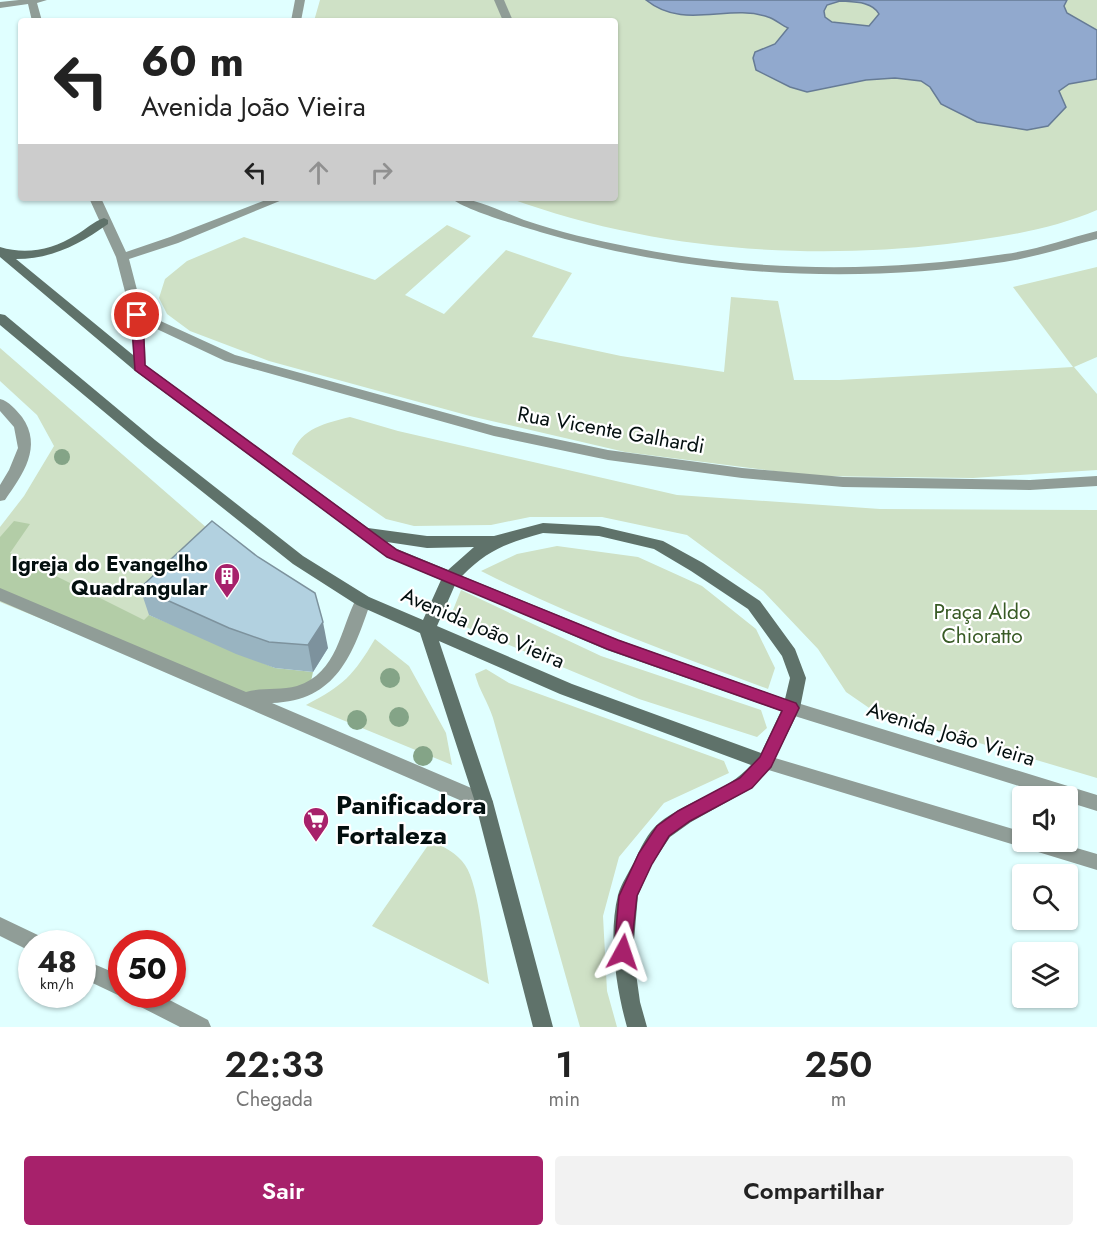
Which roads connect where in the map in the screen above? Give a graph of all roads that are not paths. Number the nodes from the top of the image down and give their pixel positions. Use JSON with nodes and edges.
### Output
{"nodes":[{"id":1,"x":35,"y":0,"type":"edge"},
{"id":2,"x":300,"y":0,"type":"edge"},
{"id":3,"x":499,"y":0,"type":"edge"},
{"id":4,"x":0,"y":5,"type":"edge"},
{"id":5,"x":37,"y":18,"type":"edge"},
{"id":6,"x":297,"y":18,"type":"edge"},
{"id":7,"x":507,"y":18,"type":"edge"},
{"id":8,"x":96,"y":201,"type":"edge"},
{"id":9,"x":273,"y":201,"type":"edge"},
{"id":10,"x":465,"y":201,"type":"edge"},
{"id":11,"x":104,"y":222,"type":"junction"},
{"id":12,"x":1097,"y":235,"type":"edge"},
{"id":13,"x":2,"y":253,"type":"edge"},
{"id":14,"x":122,"y":257,"type":"junction"},
{"id":15,"x":137,"y":315,"type":"junction"},
{"id":16,"x":0,"y":318,"type":"edge"},
{"id":17,"x":139,"y":367,"type":"junction"},
{"id":18,"x":0,"y":403,"type":"edge"},
{"id":19,"x":1097,"y":481,"type":"edge"},
{"id":20,"x":0,"y":496,"type":"edge"},
{"id":21,"x":362,"y":531,"type":"junction"},
{"id":22,"x":499,"y":540,"type":"junction"},
{"id":23,"x":450,"y":578,"type":"junction"},
{"id":24,"x":0,"y":594,"type":"edge"},
{"id":25,"x":363,"y":601,"type":"junction"},
{"id":26,"x":427,"y":628,"type":"junction"},
{"id":27,"x":234,"y":693,"type":"junction"},
{"id":28,"x":791,"y":708,"type":"junction"},
{"id":29,"x":765,"y":762,"type":"junction"},
{"id":30,"x":484,"y":802,"type":"junction"},
{"id":31,"x":1097,"y":803,"type":"edge"},
{"id":32,"x":1012,"y":837,"type":"edge"},
{"id":33,"x":1064,"y":852,"type":"edge"},
{"id":34,"x":1097,"y":862,"type":"edge"},
{"id":35,"x":0,"y":926,"type":"edge"},
{"id":36,"x":18,"y":935,"type":"edge"},
{"id":37,"x":164,"y":1008,"type":"edge"},
{"id":38,"x":201,"y":1027,"type":"edge"},
{"id":39,"x":543,"y":1027,"type":"edge"},
{"id":40,"x":637,"y":1027,"type":"edge"}],
"edges":[{"from":1,"to":4,"type":"street"},
{"from":1,"to":5,"type":"street"},
{"from":2,"to":6,"type":"street"},
{"from":3,"to":7,"type":"street"},
{"from":8,"to":11,"type":"street"},
{"from":9,"to":14,"type":"street"},
{"from":10,"to":12,"type":"street"},
{"from":11,"to":13,"type":"main road"},
{"from":11,"to":14,"type":"street"},
{"from":13,"to":17,"type":"main road","name":"Avenida João Vieira"},
{"from":14,"to":15,"type":"street"},
{"from":15,"to":17,"type":"street"},
{"from":15,"to":19,"type":"street","name":"Rua Vicente Galhardi"},
{"from":16,"to":25,"type":"main road","name":"Avenida João Vieira"},
{"from":17,"to":21,"type":"main road","name":"Avenida João Vieira"},
{"from":18,"to":20,"type":"street"},
{"from":21,"to":22,"type":"main road"},
{"from":21,"to":23,"type":"main road","name":"Avenida João Vieira"},
{"from":22,"to":23,"type":"main road","name":"Avenida João Vieira"},
{"from":22,"to":28,"type":"main road","name":"Avenida João Vieira"},
{"from":23,"to":26,"type":"main road"},
{"from":23,"to":28,"type":"main road","name":"Avenida João Vieira"},
{"from":24,"to":27,"type":"street"},
{"from":25,"to":26,"type":"main road","name":"Avenida João Vieira"},
{"from":25,"to":27,"type":"street"},
{"from":26,"to":29,"type":"main road","name":"Avenida João Vieira"},
{"from":26,"to":30,"type":"main road"},
{"from":27,"to":30,"type":"street"},
{"from":28,"to":29,"type":"main road"},
{"from":28,"to":31,"type":"street","name":"Avenida João Vieira"},
{"from":29,"to":32,"type":"street","name":"Avenida João Vieira"},
{"from":29,"to":40,"type":"main road"},
{"from":30,"to":39,"type":"main road"},
{"from":33,"to":34,"type":"street"},
{"from":35,"to":36,"type":"street"},
{"from":37,"to":38,"type":"street"}]}
